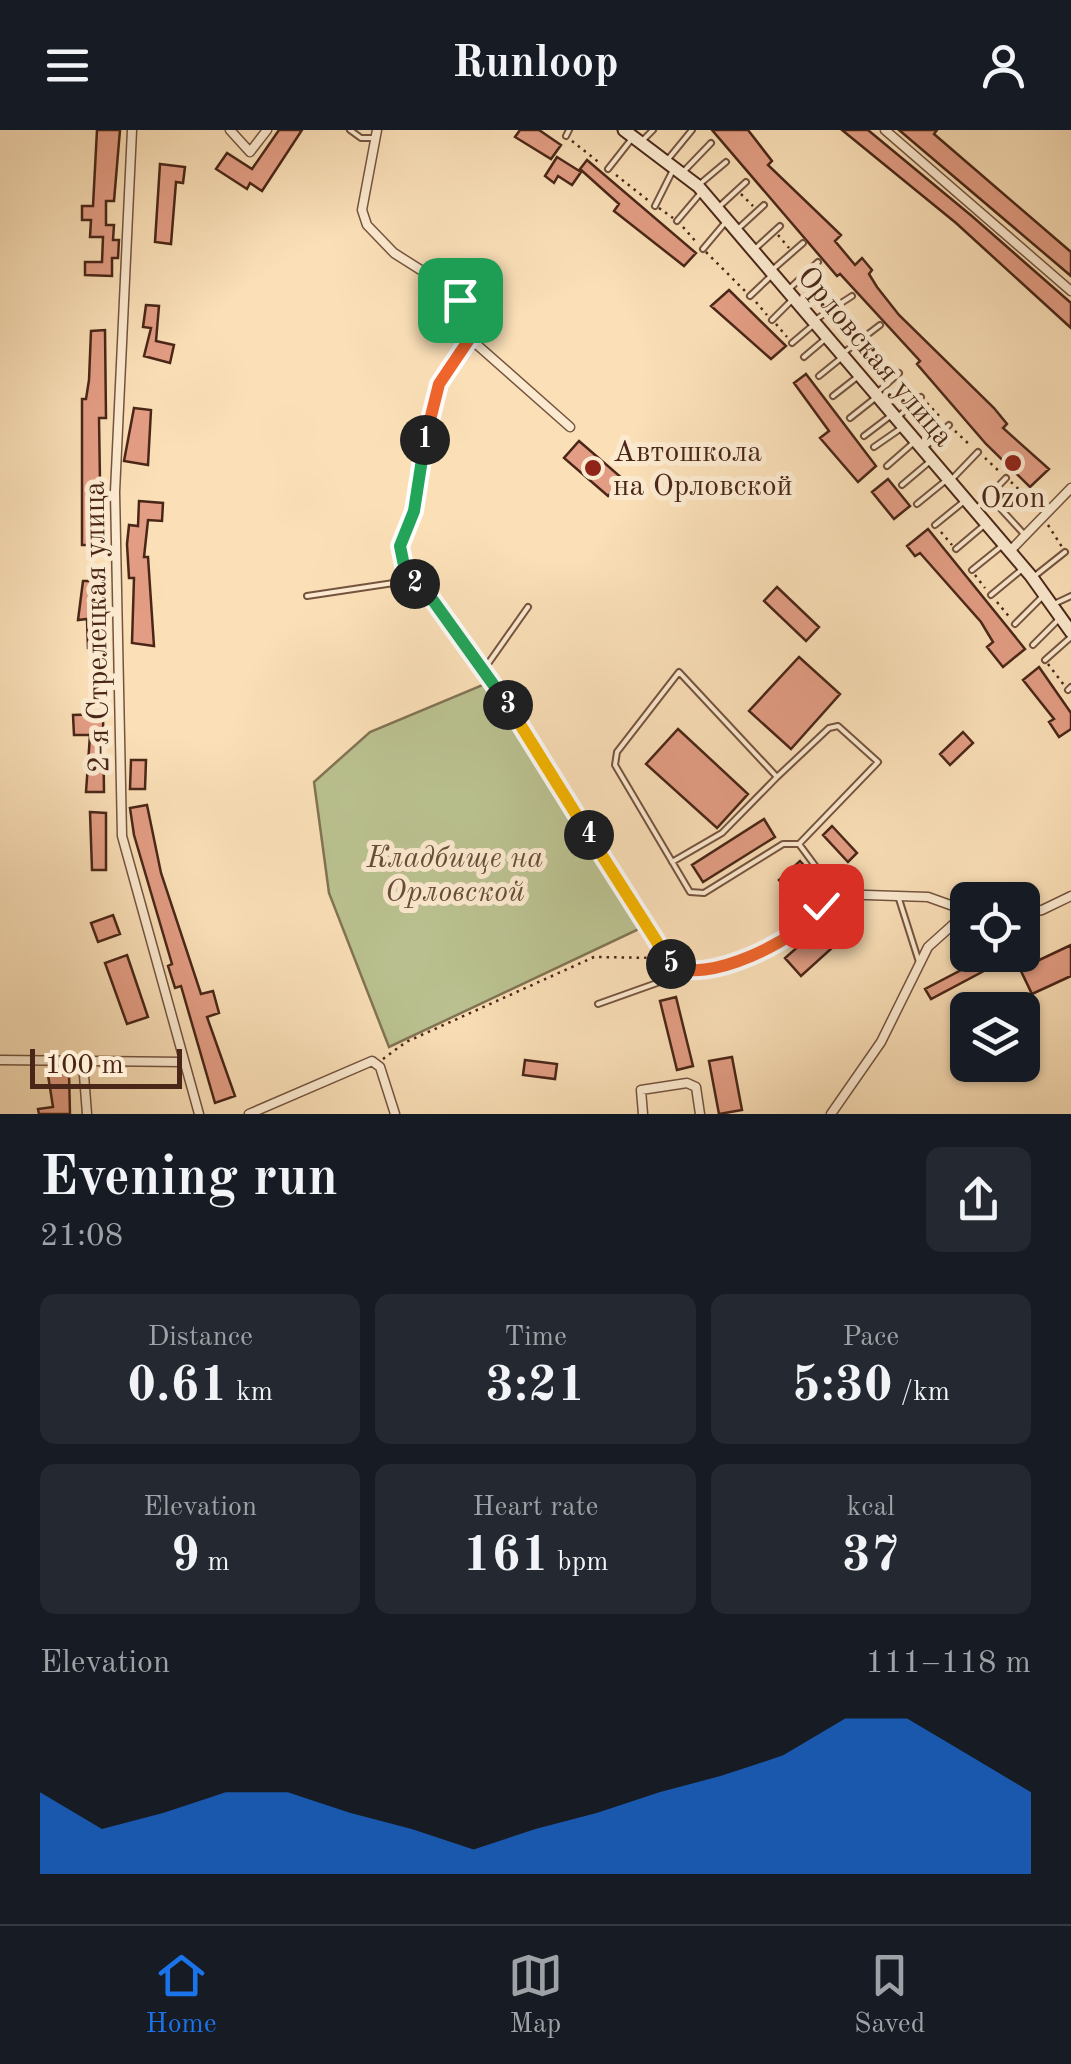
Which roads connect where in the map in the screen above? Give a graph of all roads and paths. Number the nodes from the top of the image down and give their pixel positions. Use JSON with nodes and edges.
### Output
{"nodes":[{"id":1,"x":132,"y":130,"type":"edge"},
{"id":2,"x":230,"y":130,"type":"edge"},
{"id":3,"x":267,"y":130,"type":"edge"},
{"id":4,"x":350,"y":130,"type":"edge"},
{"id":5,"x":569,"y":130,"type":"edge"},
{"id":6,"x":652,"y":130,"type":"edge"},
{"id":7,"x":692,"y":130,"type":"edge"},
{"id":8,"x":885,"y":130,"type":"edge"},
{"id":9,"x":377,"y":131,"type":"edge"},
{"id":10,"x":566,"y":136,"type":"dead end"},
{"id":11,"x":632,"y":137,"type":"edge"},
{"id":12,"x":711,"y":143,"type":"dead end"},
{"id":13,"x":726,"y":162,"type":"dead end"},
{"id":14,"x":674,"y":168,"type":"junction"},
{"id":15,"x":608,"y":169,"type":"dead end"},
{"id":16,"x":746,"y":182,"type":"dead end"},
{"id":17,"x":700,"y":189,"type":"junction"},
{"id":18,"x":738,"y":189,"type":"junction"},
{"id":19,"x":764,"y":205,"type":"dead end"},
{"id":20,"x":655,"y":206,"type":"dead end"},
{"id":21,"x":718,"y":209,"type":"junction"},
{"id":22,"x":758,"y":212,"type":"junction"},
{"id":23,"x":677,"y":221,"type":"dead end"},
{"id":24,"x":732,"y":225,"type":"junction"},
{"id":25,"x":780,"y":226,"type":"dead end"},
{"id":26,"x":775,"y":231,"type":"junction"},
{"id":27,"x":803,"y":244,"type":"dead end"},
{"id":28,"x":703,"y":249,"type":"dead end"},
{"id":29,"x":754,"y":250,"type":"junction"},
{"id":30,"x":793,"y":252,"type":"junction"},
{"id":31,"x":818,"y":262,"type":"dead end"},
{"id":32,"x":773,"y":272,"type":"junction"},
{"id":33,"x":820,"y":284,"type":"joint"},
{"id":34,"x":1071,"y":291,"type":"edge"},
{"id":35,"x":750,"y":296,"type":"dead end"},
{"id":36,"x":852,"y":296,"type":"dead end"},
{"id":37,"x":794,"y":297,"type":"junction"},
{"id":38,"x":837,"y":303,"type":"junction"},
{"id":39,"x":772,"y":320,"type":"dead end"},
{"id":40,"x":815,"y":322,"type":"junction"},
{"id":41,"x":880,"y":325,"type":"dead end"},
{"id":42,"x":472,"y":335,"type":"junction"},
{"id":43,"x":865,"y":336,"type":"junction"},
{"id":44,"x":828,"y":337,"type":"junction"},
{"id":45,"x":792,"y":343,"type":"dead end"},
{"id":46,"x":843,"y":355,"type":"junction"},
{"id":47,"x":804,"y":357,"type":"dead end"},
{"id":48,"x":899,"y":374,"type":"junction"},
{"id":49,"x":860,"y":375,"type":"junction"},
{"id":50,"x":819,"y":376,"type":"dead end"},
{"id":51,"x":877,"y":395,"type":"junction"},
{"id":52,"x":833,"y":396,"type":"dead end"},
{"id":53,"x":921,"y":397,"type":"junction"},
{"id":54,"x":850,"y":418,"type":"dead end"},
{"id":55,"x":897,"y":419,"type":"junction"},
{"id":56,"x":949,"y":425,"type":"junction"},
{"id":57,"x":570,"y":427,"type":"dead end"},
{"id":58,"x":864,"y":436,"type":"dead end"},
{"id":59,"x":874,"y":447,"type":"dead end"},
{"id":60,"x":923,"y":450,"type":"junction"},
{"id":61,"x":978,"y":452,"type":"junction"},
{"id":62,"x":887,"y":466,"type":"dead end"},
{"id":63,"x":1006,"y":478,"type":"junction"},
{"id":64,"x":948,"y":480,"type":"junction"},
{"id":65,"x":902,"y":486,"type":"dead end"},
{"id":66,"x":1071,"y":488,"type":"edge"},
{"id":67,"x":989,"y":496,"type":"junction"},
{"id":68,"x":918,"y":504,"type":"dead end"},
{"id":69,"x":970,"y":506,"type":"junction"},
{"id":70,"x":1044,"y":516,"type":"junction"},
{"id":71,"x":986,"y":524,"type":"junction"},
{"id":72,"x":935,"y":525,"type":"dead end"},
{"id":73,"x":1025,"y":535,"type":"junction"},
{"id":74,"x":1006,"y":548,"type":"junction"},
{"id":75,"x":956,"y":549,"type":"dead end"},
{"id":76,"x":1065,"y":552,"type":"joint"},
{"id":77,"x":972,"y":570,"type":"dead end"},
{"id":78,"x":1028,"y":573,"type":"junction"},
{"id":79,"x":407,"y":580,"type":"junction"},
{"id":80,"x":307,"y":596,"type":"dead end"},
{"id":81,"x":991,"y":596,"type":"dead end"},
{"id":82,"x":1071,"y":596,"type":"edge"},
{"id":83,"x":1048,"y":600,"type":"junction"},
{"id":84,"x":528,"y":607,"type":"dead end"},
{"id":85,"x":1015,"y":624,"type":"dead end"},
{"id":86,"x":1068,"y":628,"type":"edge"},
{"id":87,"x":1033,"y":646,"type":"dead end"},
{"id":88,"x":1046,"y":660,"type":"dead end"},
{"id":89,"x":485,"y":668,"type":"junction"},
{"id":90,"x":777,"y":777,"type":"junction"},
{"id":91,"x":799,"y":844,"type":"junction"},
{"id":92,"x":672,"y":862,"type":"junction"},
{"id":93,"x":836,"y":894,"type":"junction"},
{"id":94,"x":898,"y":895,"type":"junction"},
{"id":95,"x":1071,"y":896,"type":"edge"},
{"id":96,"x":950,"y":905,"type":"edge"},
{"id":97,"x":1040,"y":910,"type":"edge"},
{"id":98,"x":950,"y":928,"type":"edge"},
{"id":99,"x":667,"y":958,"type":"junction"},
{"id":100,"x":919,"y":962,"type":"junction"},
{"id":101,"x":685,"y":972,"type":"junction"},
{"id":102,"x":598,"y":1004,"type":"dead end"},
{"id":103,"x":0,"y":1060,"type":"edge"},
{"id":104,"x":82,"y":1062,"type":"junction"},
{"id":105,"x":184,"y":1062,"type":"junction"},
{"id":106,"x":378,"y":1063,"type":"junction"},
{"id":107,"x":87,"y":1114,"type":"edge"},
{"id":108,"x":199,"y":1114,"type":"edge"},
{"id":109,"x":249,"y":1114,"type":"edge"},
{"id":110,"x":396,"y":1114,"type":"edge"},
{"id":111,"x":643,"y":1114,"type":"edge"},
{"id":112,"x":700,"y":1114,"type":"edge"},
{"id":113,"x":831,"y":1114,"type":"edge"}],
"edges":[{"from":1,"to":105,"type":"street","name":"2-я Стрелецкая улица"},
{"from":2,"to":3,"type":"street"},
{"from":4,"to":9,"type":"lane"},
{"from":5,"to":10,"type":"lane"},
{"from":6,"to":11,"type":"lane"},
{"from":7,"to":14,"type":"lane"},
{"from":8,"to":34,"type":"street"},
{"from":9,"to":42,"type":"street"},
{"from":11,"to":14,"type":"main road","name":"Орловская улица"},
{"from":11,"to":15,"type":"lane"},
{"from":12,"to":14,"type":"lane"},
{"from":13,"to":17,"type":"lane"},
{"from":14,"to":17,"type":"main road","name":"Орловская улица"},
{"from":14,"to":20,"type":"lane"},
{"from":16,"to":18,"type":"lane"},
{"from":17,"to":21,"type":"main road","name":"Орловская улица"},
{"from":17,"to":23,"type":"lane"},
{"from":18,"to":21,"type":"lane"},
{"from":18,"to":22,"type":"path"},
{"from":19,"to":22,"type":"lane"},
{"from":21,"to":24,"type":"main road","name":"Орловская улица"},
{"from":22,"to":24,"type":"lane"},
{"from":24,"to":28,"type":"lane"},
{"from":24,"to":29,"type":"main road","name":"Орловская улица"},
{"from":25,"to":26,"type":"lane"},
{"from":26,"to":29,"type":"lane"},
{"from":26,"to":30,"type":"path"},
{"from":27,"to":30,"type":"lane"},
{"from":29,"to":32,"type":"main road","name":"Орловская улица"},
{"from":30,"to":32,"type":"lane"},
{"from":31,"to":37,"type":"lane"},
{"from":32,"to":35,"type":"lane"},
{"from":32,"to":37,"type":"main road","name":"Орловская улица"},
{"from":33,"to":37,"type":"lane"},
{"from":33,"to":38,"type":"path"},
{"from":36,"to":38,"type":"lane"},
{"from":37,"to":39,"type":"lane"},
{"from":37,"to":40,"type":"main road","name":"Орловская улица"},
{"from":38,"to":40,"type":"lane"},
{"from":38,"to":43,"type":"path"},
{"from":40,"to":44,"type":"main road","name":"Орловская улица"},
{"from":40,"to":45,"type":"lane"},
{"from":41,"to":43,"type":"lane"},
{"from":42,"to":57,"type":"street"},
{"from":42,"to":79,"type":"lane"},
{"from":43,"to":46,"type":"lane"},
{"from":43,"to":48,"type":"path"},
{"from":44,"to":46,"type":"main road","name":"Орловская улица"},
{"from":44,"to":47,"type":"lane"},
{"from":46,"to":49,"type":"main road","name":"Орловская улица"},
{"from":46,"to":50,"type":"lane"},
{"from":48,"to":51,"type":"lane"},
{"from":48,"to":53,"type":"path"},
{"from":49,"to":51,"type":"main road","name":"Орловская улица"},
{"from":49,"to":52,"type":"lane"},
{"from":51,"to":54,"type":"lane"},
{"from":51,"to":55,"type":"main road","name":"Орловская улица"},
{"from":53,"to":55,"type":"lane"},
{"from":53,"to":56,"type":"path"},
{"from":55,"to":58,"type":"lane"},
{"from":55,"to":59,"type":"lane"},
{"from":55,"to":60,"type":"main road","name":"Орловская улица"},
{"from":56,"to":60,"type":"lane"},
{"from":56,"to":61,"type":"path"},
{"from":60,"to":62,"type":"lane"},
{"from":60,"to":64,"type":"main road","name":"Орловская улица"},
{"from":60,"to":65,"type":"lane"},
{"from":61,"to":63,"type":"path"},
{"from":61,"to":64,"type":"lane"},
{"from":63,"to":67,"type":"lane"},
{"from":63,"to":70,"type":"path"},
{"from":64,"to":68,"type":"lane"},
{"from":64,"to":69,"type":"main road","name":"Орловская улица"},
{"from":66,"to":70,"type":"street"},
{"from":67,"to":69,"type":"lane"},
{"from":67,"to":73,"type":"lane"},
{"from":69,"to":71,"type":"main road","name":"Орловская улица"},
{"from":69,"to":72,"type":"lane"},
{"from":70,"to":73,"type":"street"},
{"from":70,"to":76,"type":"path"},
{"from":71,"to":74,"type":"main road","name":"Орловская улица"},
{"from":71,"to":75,"type":"lane"},
{"from":73,"to":74,"type":"street"},
{"from":74,"to":77,"type":"lane"},
{"from":74,"to":78,"type":"main road","name":"Орловская улица"},
{"from":76,"to":78,"type":"lane"},
{"from":78,"to":81,"type":"lane"},
{"from":78,"to":83,"type":"main road","name":"Орловская улица"},
{"from":79,"to":80,"type":"lane"},
{"from":79,"to":89,"type":"lane"},
{"from":82,"to":83,"type":"lane"},
{"from":83,"to":85,"type":"lane"},
{"from":83,"to":86,"type":"main road","name":"Орловская улица"},
{"from":84,"to":89,"type":"lane"},
{"from":86,"to":87,"type":"lane"},
{"from":86,"to":88,"type":"lane"},
{"from":89,"to":99,"type":"street"},
{"from":90,"to":91,"type":"lane"},
{"from":90,"to":92,"type":"lane"},
{"from":90,"to":92,"type":"lane"},
{"from":91,"to":92,"type":"lane"},
{"from":91,"to":93,"type":"lane"},
{"from":93,"to":94,"type":"street"},
{"from":93,"to":101,"type":"street"},
{"from":94,"to":96,"type":"street"},
{"from":94,"to":100,"type":"lane"},
{"from":95,"to":97,"type":"street"},
{"from":98,"to":100,"type":"street"},
{"from":99,"to":101,"type":"street"},
{"from":99,"to":106,"type":"path"},
{"from":100,"to":113,"type":"street"},
{"from":101,"to":102,"type":"lane"},
{"from":103,"to":104,"type":"street"},
{"from":104,"to":105,"type":"street"},
{"from":104,"to":107,"type":"street"},
{"from":105,"to":108,"type":"street","name":"2-я Стрелецкая улица"},
{"from":106,"to":109,"type":"street"},
{"from":106,"to":110,"type":"street"},
{"from":111,"to":112,"type":"street"}]}
